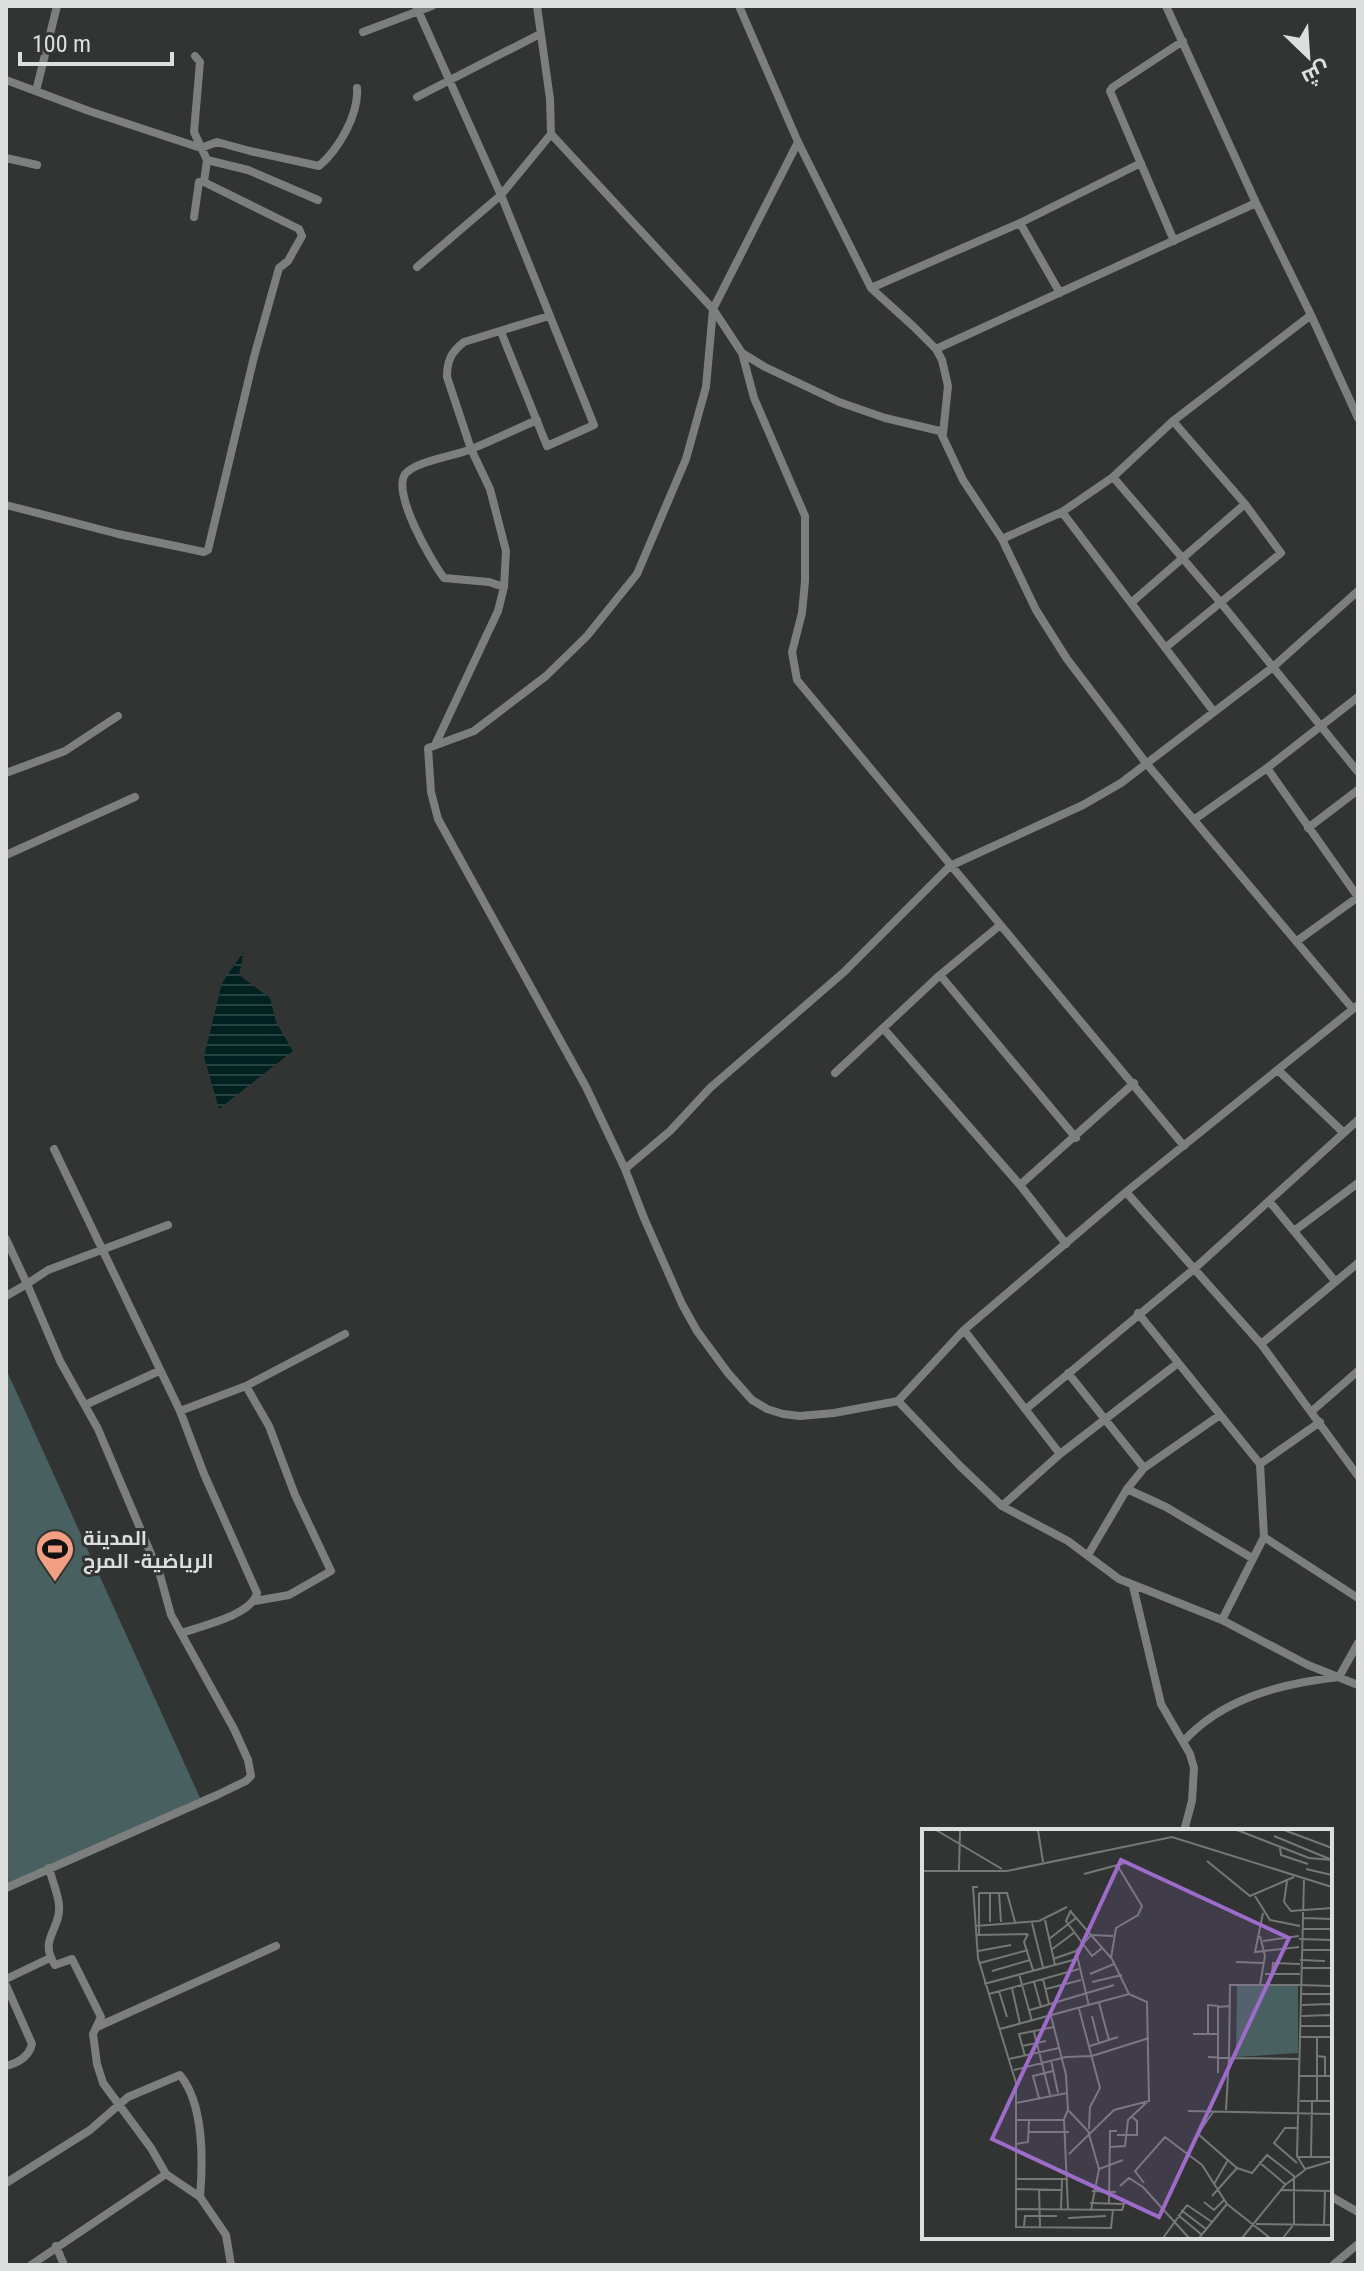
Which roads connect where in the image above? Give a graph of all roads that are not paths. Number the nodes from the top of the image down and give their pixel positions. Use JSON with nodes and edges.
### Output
{"nodes":[{"id":1,"x":57,"y":6,"type":"edge"},
{"id":2,"x":432,"y":6,"type":"edge"},
{"id":3,"x":537,"y":6,"type":"edge"},
{"id":4,"x":739,"y":6,"type":"edge"},
{"id":5,"x":1166,"y":6,"type":"edge"},
{"id":6,"x":417,"y":9,"type":"edge"},
{"id":7,"x":363,"y":32,"type":"dead end"},
{"id":8,"x":540,"y":34,"type":"junction"},
{"id":9,"x":1183,"y":41,"type":"junction"},
{"id":10,"x":195,"y":56,"type":"dead end"},
{"id":11,"x":6,"y":80,"type":"edge"},
{"id":12,"x":451,"y":81,"type":"junction"},
{"id":13,"x":357,"y":88,"type":"dead end"},
{"id":14,"x":36,"y":91,"type":"junction"},
{"id":15,"x":417,"y":97,"type":"dead end"},
{"id":16,"x":551,"y":134,"type":"junction"},
{"id":17,"x":798,"y":142,"type":"junction"},
{"id":18,"x":201,"y":148,"type":"junction"},
{"id":19,"x":6,"y":158,"type":"edge"},
{"id":20,"x":207,"y":160,"type":"junction"},
{"id":21,"x":1141,"y":163,"type":"junction"},
{"id":22,"x":37,"y":165,"type":"dead end"},
{"id":23,"x":204,"y":182,"type":"junction"},
{"id":24,"x":501,"y":195,"type":"junction"},
{"id":25,"x":318,"y":200,"type":"dead end"},
{"id":26,"x":1256,"y":203,"type":"junction"},
{"id":27,"x":194,"y":217,"type":"dead end"},
{"id":28,"x":1020,"y":223,"type":"junction"},
{"id":29,"x":1174,"y":241,"type":"junction"},
{"id":30,"x":417,"y":267,"type":"dead end"},
{"id":31,"x":871,"y":288,"type":"junction"},
{"id":32,"x":1060,"y":293,"type":"junction"},
{"id":33,"x":713,"y":309,"type":"junction"},
{"id":34,"x":1311,"y":315,"type":"junction"},
{"id":35,"x":549,"y":316,"type":"junction"},
{"id":36,"x":501,"y":332,"type":"junction"},
{"id":37,"x":936,"y":349,"type":"junction"},
{"id":38,"x":742,"y":353,"type":"junction"},
{"id":39,"x":1358,"y":418,"type":"edge"},
{"id":40,"x":537,"y":420,"type":"junction"},
{"id":41,"x":1173,"y":421,"type":"junction"},
{"id":42,"x":943,"y":435,"type":"junction"},
{"id":43,"x":471,"y":449,"type":"junction"},
{"id":44,"x":1113,"y":477,"type":"junction"},
{"id":45,"x":1245,"y":504,"type":"junction"},
{"id":46,"x":6,"y":505,"type":"edge"},
{"id":47,"x":1062,"y":512,"type":"junction"},
{"id":48,"x":1002,"y":539,"type":"junction"},
{"id":49,"x":1181,"y":559,"type":"junction"},
{"id":50,"x":504,"y":587,"type":"junction"},
{"id":51,"x":1358,"y":591,"type":"edge"},
{"id":52,"x":1132,"y":602,"type":"junction"},
{"id":53,"x":1221,"y":603,"type":"junction"},
{"id":54,"x":1165,"y":648,"type":"junction"},
{"id":55,"x":1273,"y":667,"type":"junction"},
{"id":56,"x":1358,"y":697,"type":"edge"},
{"id":57,"x":1214,"y":712,"type":"junction"},
{"id":58,"x":118,"y":716,"type":"dead end"},
{"id":59,"x":1321,"y":727,"type":"junction"},
{"id":60,"x":435,"y":745,"type":"junction"},
{"id":61,"x":1146,"y":763,"type":"junction"},
{"id":62,"x":1267,"y":768,"type":"junction"},
{"id":63,"x":1358,"y":772,"type":"edge"},
{"id":64,"x":6,"y":773,"type":"edge"},
{"id":65,"x":1358,"y":790,"type":"edge"},
{"id":66,"x":135,"y":797,"type":"dead end"},
{"id":67,"x":1195,"y":819,"type":"junction"},
{"id":68,"x":1308,"y":828,"type":"junction"},
{"id":69,"x":6,"y":855,"type":"edge"},
{"id":70,"x":950,"y":866,"type":"junction"},
{"id":71,"x":1358,"y":897,"type":"edge"},
{"id":72,"x":999,"y":926,"type":"junction"},
{"id":73,"x":1297,"y":941,"type":"junction"},
{"id":74,"x":940,"y":975,"type":"junction"},
{"id":75,"x":1356,"y":1007,"type":"edge"},
{"id":76,"x":883,"y":1028,"type":"junction"},
{"id":77,"x":1279,"y":1071,"type":"junction"},
{"id":78,"x":835,"y":1073,"type":"dead end"},
{"id":79,"x":1134,"y":1083,"type":"junction"},
{"id":80,"x":1358,"y":1120,"type":"edge"},
{"id":81,"x":1344,"y":1133,"type":"junction"},
{"id":82,"x":1076,"y":1138,"type":"junction"},
{"id":83,"x":1184,"y":1146,"type":"junction"},
{"id":84,"x":54,"y":1149,"type":"dead end"},
{"id":85,"x":625,"y":1169,"type":"junction"},
{"id":86,"x":1358,"y":1183,"type":"edge"},
{"id":87,"x":1020,"y":1185,"type":"junction"},
{"id":88,"x":1126,"y":1192,"type":"junction"},
{"id":89,"x":1269,"y":1201,"type":"junction"},
{"id":90,"x":168,"y":1225,"type":"dead end"},
{"id":91,"x":1294,"y":1231,"type":"junction"},
{"id":92,"x":6,"y":1239,"type":"edge"},
{"id":93,"x":1066,"y":1244,"type":"junction"},
{"id":94,"x":104,"y":1248,"type":"junction"},
{"id":95,"x":1358,"y":1263,"type":"edge"},
{"id":96,"x":1194,"y":1269,"type":"junction"},
{"id":97,"x":1335,"y":1281,"type":"junction"},
{"id":98,"x":27,"y":1284,"type":"junction"},
{"id":99,"x":6,"y":1296,"type":"edge"},
{"id":100,"x":1138,"y":1313,"type":"junction"},
{"id":101,"x":964,"y":1330,"type":"junction"},
{"id":102,"x":345,"y":1334,"type":"dead end"},
{"id":103,"x":1261,"y":1344,"type":"junction"},
{"id":104,"x":1178,"y":1363,"type":"junction"},
{"id":105,"x":159,"y":1371,"type":"junction"},
{"id":106,"x":1358,"y":1371,"type":"edge"},
{"id":107,"x":1068,"y":1373,"type":"junction"},
{"id":108,"x":246,"y":1386,"type":"junction"},
{"id":109,"x":898,"y":1401,"type":"junction"},
{"id":110,"x":85,"y":1405,"type":"junction"},
{"id":111,"x":1026,"y":1409,"type":"junction"},
{"id":112,"x":180,"y":1411,"type":"junction"},
{"id":113,"x":1312,"y":1411,"type":"junction"},
{"id":114,"x":1220,"y":1415,"type":"junction"},
{"id":115,"x":1103,"y":1419,"type":"junction"},
{"id":116,"x":1320,"y":1422,"type":"junction"},
{"id":117,"x":1060,"y":1454,"type":"junction"},
{"id":118,"x":1260,"y":1464,"type":"junction"},
{"id":119,"x":1144,"y":1468,"type":"junction"},
{"id":120,"x":1357,"y":1471,"type":"edge"},
{"id":121,"x":1127,"y":1489,"type":"junction"},
{"id":122,"x":1002,"y":1506,"type":"junction"},
{"id":123,"x":1264,"y":1537,"type":"junction"},
{"id":124,"x":1088,"y":1555,"type":"junction"},
{"id":125,"x":1252,"y":1558,"type":"junction"},
{"id":126,"x":1133,"y":1586,"type":"junction"},
{"id":127,"x":1358,"y":1598,"type":"edge"},
{"id":128,"x":255,"y":1601,"type":"junction"},
{"id":129,"x":1222,"y":1620,"type":"junction"},
{"id":130,"x":181,"y":1633,"type":"junction"},
{"id":131,"x":1358,"y":1643,"type":"edge"},
{"id":132,"x":1339,"y":1677,"type":"junction"},
{"id":133,"x":1358,"y":1685,"type":"edge"},
{"id":134,"x":1183,"y":1742,"type":"junction"},
{"id":135,"x":1185,"y":1829,"type":"edge"},
{"id":136,"x":49,"y":1868,"type":"junction"},
{"id":137,"x":6,"y":1888,"type":"edge"},
{"id":138,"x":276,"y":1946,"type":"dead end"},
{"id":139,"x":50,"y":1958,"type":"junction"},
{"id":140,"x":6,"y":1979,"type":"edge"},
{"id":141,"x":6,"y":1985,"type":"edge"},
{"id":142,"x":97,"y":2027,"type":"junction"},
{"id":143,"x":6,"y":2066,"type":"edge"},
{"id":144,"x":119,"y":2104,"type":"junction"},
{"id":145,"x":166,"y":2174,"type":"junction"},
{"id":146,"x":6,"y":2183,"type":"edge"},
{"id":147,"x":200,"y":2197,"type":"junction"},
{"id":148,"x":1332,"y":2197,"type":"edge"},
{"id":149,"x":1358,"y":2212,"type":"edge"},
{"id":150,"x":1358,"y":2244,"type":"edge"},
{"id":151,"x":56,"y":2246,"type":"junction"},
{"id":152,"x":31,"y":2265,"type":"edge"},
{"id":153,"x":64,"y":2265,"type":"edge"},
{"id":154,"x":231,"y":2265,"type":"edge"},
{"id":155,"x":1333,"y":2265,"type":"edge"}],
"edges":[{"from":1,"to":14,"type":"street"},
{"from":2,"to":6,"type":"street"},
{"from":3,"to":8,"type":"street"},
{"from":4,"to":17,"type":"street"},
{"from":5,"to":9,"type":"street"},
{"from":6,"to":7,"type":"street"},
{"from":6,"to":12,"type":"street"},
{"from":8,"to":12,"type":"street"},
{"from":8,"to":16,"type":"street"},
{"from":9,"to":21,"type":"street"},
{"from":9,"to":26,"type":"street"},
{"from":10,"to":18,"type":"street"},
{"from":11,"to":14,"type":"street"},
{"from":12,"to":15,"type":"street"},
{"from":12,"to":24,"type":"street"},
{"from":13,"to":18,"type":"street"},
{"from":14,"to":18,"type":"street"},
{"from":16,"to":24,"type":"street"},
{"from":16,"to":33,"type":"street"},
{"from":17,"to":31,"type":"street"},
{"from":17,"to":33,"type":"street"},
{"from":18,"to":20,"type":"street"},
{"from":19,"to":22,"type":"street"},
{"from":20,"to":23,"type":"street"},
{"from":20,"to":25,"type":"street"},
{"from":21,"to":28,"type":"street"},
{"from":21,"to":29,"type":"street"},
{"from":23,"to":27,"type":"street"},
{"from":23,"to":46,"type":"street"},
{"from":24,"to":30,"type":"street"},
{"from":24,"to":35,"type":"street"},
{"from":26,"to":29,"type":"street"},
{"from":26,"to":34,"type":"street"},
{"from":28,"to":31,"type":"street"},
{"from":28,"to":32,"type":"street"},
{"from":29,"to":32,"type":"street"},
{"from":31,"to":37,"type":"street"},
{"from":32,"to":37,"type":"street"},
{"from":33,"to":38,"type":"street"},
{"from":33,"to":60,"type":"street"},
{"from":34,"to":39,"type":"street"},
{"from":34,"to":41,"type":"street"},
{"from":35,"to":36,"type":"street"},
{"from":35,"to":40,"type":"street"},
{"from":36,"to":40,"type":"street"},
{"from":36,"to":43,"type":"street"},
{"from":37,"to":42,"type":"street"},
{"from":38,"to":42,"type":"street"},
{"from":38,"to":70,"type":"street"},
{"from":40,"to":43,"type":"street"},
{"from":41,"to":44,"type":"street"},
{"from":41,"to":45,"type":"street"},
{"from":42,"to":48,"type":"street"},
{"from":43,"to":50,"type":"street"},
{"from":43,"to":50,"type":"street"},
{"from":44,"to":47,"type":"street"},
{"from":44,"to":49,"type":"street"},
{"from":45,"to":49,"type":"street"},
{"from":45,"to":53,"type":"street"},
{"from":47,"to":48,"type":"street"},
{"from":47,"to":52,"type":"street"},
{"from":48,"to":61,"type":"street"},
{"from":49,"to":52,"type":"street"},
{"from":49,"to":53,"type":"street"},
{"from":50,"to":60,"type":"street"},
{"from":51,"to":55,"type":"street"},
{"from":52,"to":54,"type":"street"},
{"from":53,"to":54,"type":"street"},
{"from":53,"to":55,"type":"street"},
{"from":54,"to":57,"type":"street"},
{"from":55,"to":57,"type":"street"},
{"from":55,"to":59,"type":"street"},
{"from":56,"to":59,"type":"street"},
{"from":57,"to":61,"type":"street"},
{"from":58,"to":64,"type":"street"},
{"from":59,"to":62,"type":"street"},
{"from":59,"to":63,"type":"street"},
{"from":60,"to":85,"type":"street"},
{"from":61,"to":67,"type":"street"},
{"from":61,"to":70,"type":"street"},
{"from":62,"to":67,"type":"street"},
{"from":62,"to":68,"type":"street"},
{"from":65,"to":68,"type":"street"},
{"from":66,"to":69,"type":"street"},
{"from":67,"to":73,"type":"street"},
{"from":68,"to":71,"type":"street"},
{"from":70,"to":72,"type":"street"},
{"from":70,"to":85,"type":"street"},
{"from":71,"to":73,"type":"street"},
{"from":72,"to":74,"type":"street"},
{"from":72,"to":79,"type":"street"},
{"from":73,"to":75,"type":"street"},
{"from":74,"to":76,"type":"street"},
{"from":74,"to":82,"type":"street"},
{"from":75,"to":77,"type":"street"},
{"from":76,"to":78,"type":"street"},
{"from":76,"to":87,"type":"street"},
{"from":77,"to":81,"type":"street"},
{"from":77,"to":83,"type":"street"},
{"from":79,"to":82,"type":"street"},
{"from":79,"to":83,"type":"street"},
{"from":80,"to":81,"type":"street"},
{"from":81,"to":89,"type":"street"},
{"from":82,"to":87,"type":"street"},
{"from":83,"to":88,"type":"street"},
{"from":84,"to":94,"type":"street"},
{"from":85,"to":109,"type":"street"},
{"from":86,"to":91,"type":"street"},
{"from":87,"to":93,"type":"street"},
{"from":88,"to":93,"type":"street"},
{"from":88,"to":96,"type":"street"},
{"from":89,"to":91,"type":"street"},
{"from":89,"to":96,"type":"street"},
{"from":90,"to":94,"type":"street"},
{"from":91,"to":97,"type":"street"},
{"from":92,"to":98,"type":"street"},
{"from":93,"to":101,"type":"street"},
{"from":94,"to":98,"type":"street"},
{"from":94,"to":105,"type":"street"},
{"from":95,"to":97,"type":"street"},
{"from":96,"to":100,"type":"street"},
{"from":96,"to":103,"type":"street"},
{"from":97,"to":103,"type":"street"},
{"from":98,"to":99,"type":"street"},
{"from":98,"to":110,"type":"street"},
{"from":100,"to":104,"type":"street"},
{"from":100,"to":107,"type":"street"},
{"from":101,"to":109,"type":"street"},
{"from":101,"to":111,"type":"street"},
{"from":102,"to":108,"type":"street"},
{"from":103,"to":113,"type":"street"},
{"from":104,"to":114,"type":"street"},
{"from":104,"to":115,"type":"street"},
{"from":105,"to":110,"type":"street"},
{"from":105,"to":112,"type":"street"},
{"from":106,"to":113,"type":"street"},
{"from":107,"to":111,"type":"street"},
{"from":107,"to":115,"type":"street"},
{"from":108,"to":112,"type":"street"},
{"from":108,"to":128,"type":"street"},
{"from":109,"to":122,"type":"street"},
{"from":110,"to":130,"type":"street"},
{"from":111,"to":117,"type":"street"},
{"from":112,"to":128,"type":"street"},
{"from":113,"to":116,"type":"street"},
{"from":114,"to":118,"type":"street"},
{"from":114,"to":119,"type":"street"},
{"from":115,"to":117,"type":"street"},
{"from":115,"to":119,"type":"street"},
{"from":116,"to":118,"type":"street"},
{"from":116,"to":120,"type":"street"},
{"from":117,"to":122,"type":"street"},
{"from":118,"to":123,"type":"street"},
{"from":119,"to":121,"type":"street"},
{"from":121,"to":124,"type":"street"},
{"from":121,"to":125,"type":"street"},
{"from":122,"to":124,"type":"street"},
{"from":123,"to":125,"type":"street"},
{"from":123,"to":127,"type":"street"},
{"from":124,"to":126,"type":"street"},
{"from":125,"to":129,"type":"street"},
{"from":126,"to":129,"type":"street"},
{"from":126,"to":134,"type":"street"},
{"from":128,"to":130,"type":"street"},
{"from":129,"to":132,"type":"street"},
{"from":130,"to":136,"type":"street"},
{"from":131,"to":132,"type":"street"},
{"from":132,"to":133,"type":"street"},
{"from":132,"to":134,"type":"street"},
{"from":134,"to":135,"type":"street"},
{"from":136,"to":137,"type":"street"},
{"from":136,"to":139,"type":"street"},
{"from":138,"to":142,"type":"street"},
{"from":139,"to":140,"type":"street"},
{"from":139,"to":142,"type":"street"},
{"from":141,"to":143,"type":"street"},
{"from":142,"to":144,"type":"street"},
{"from":144,"to":145,"type":"street"},
{"from":144,"to":146,"type":"street"},
{"from":144,"to":147,"type":"street"},
{"from":145,"to":147,"type":"street"},
{"from":145,"to":151,"type":"street"},
{"from":147,"to":154,"type":"street"},
{"from":148,"to":149,"type":"street"},
{"from":150,"to":155,"type":"street"},
{"from":151,"to":152,"type":"street"},
{"from":151,"to":153,"type":"street"}]}
